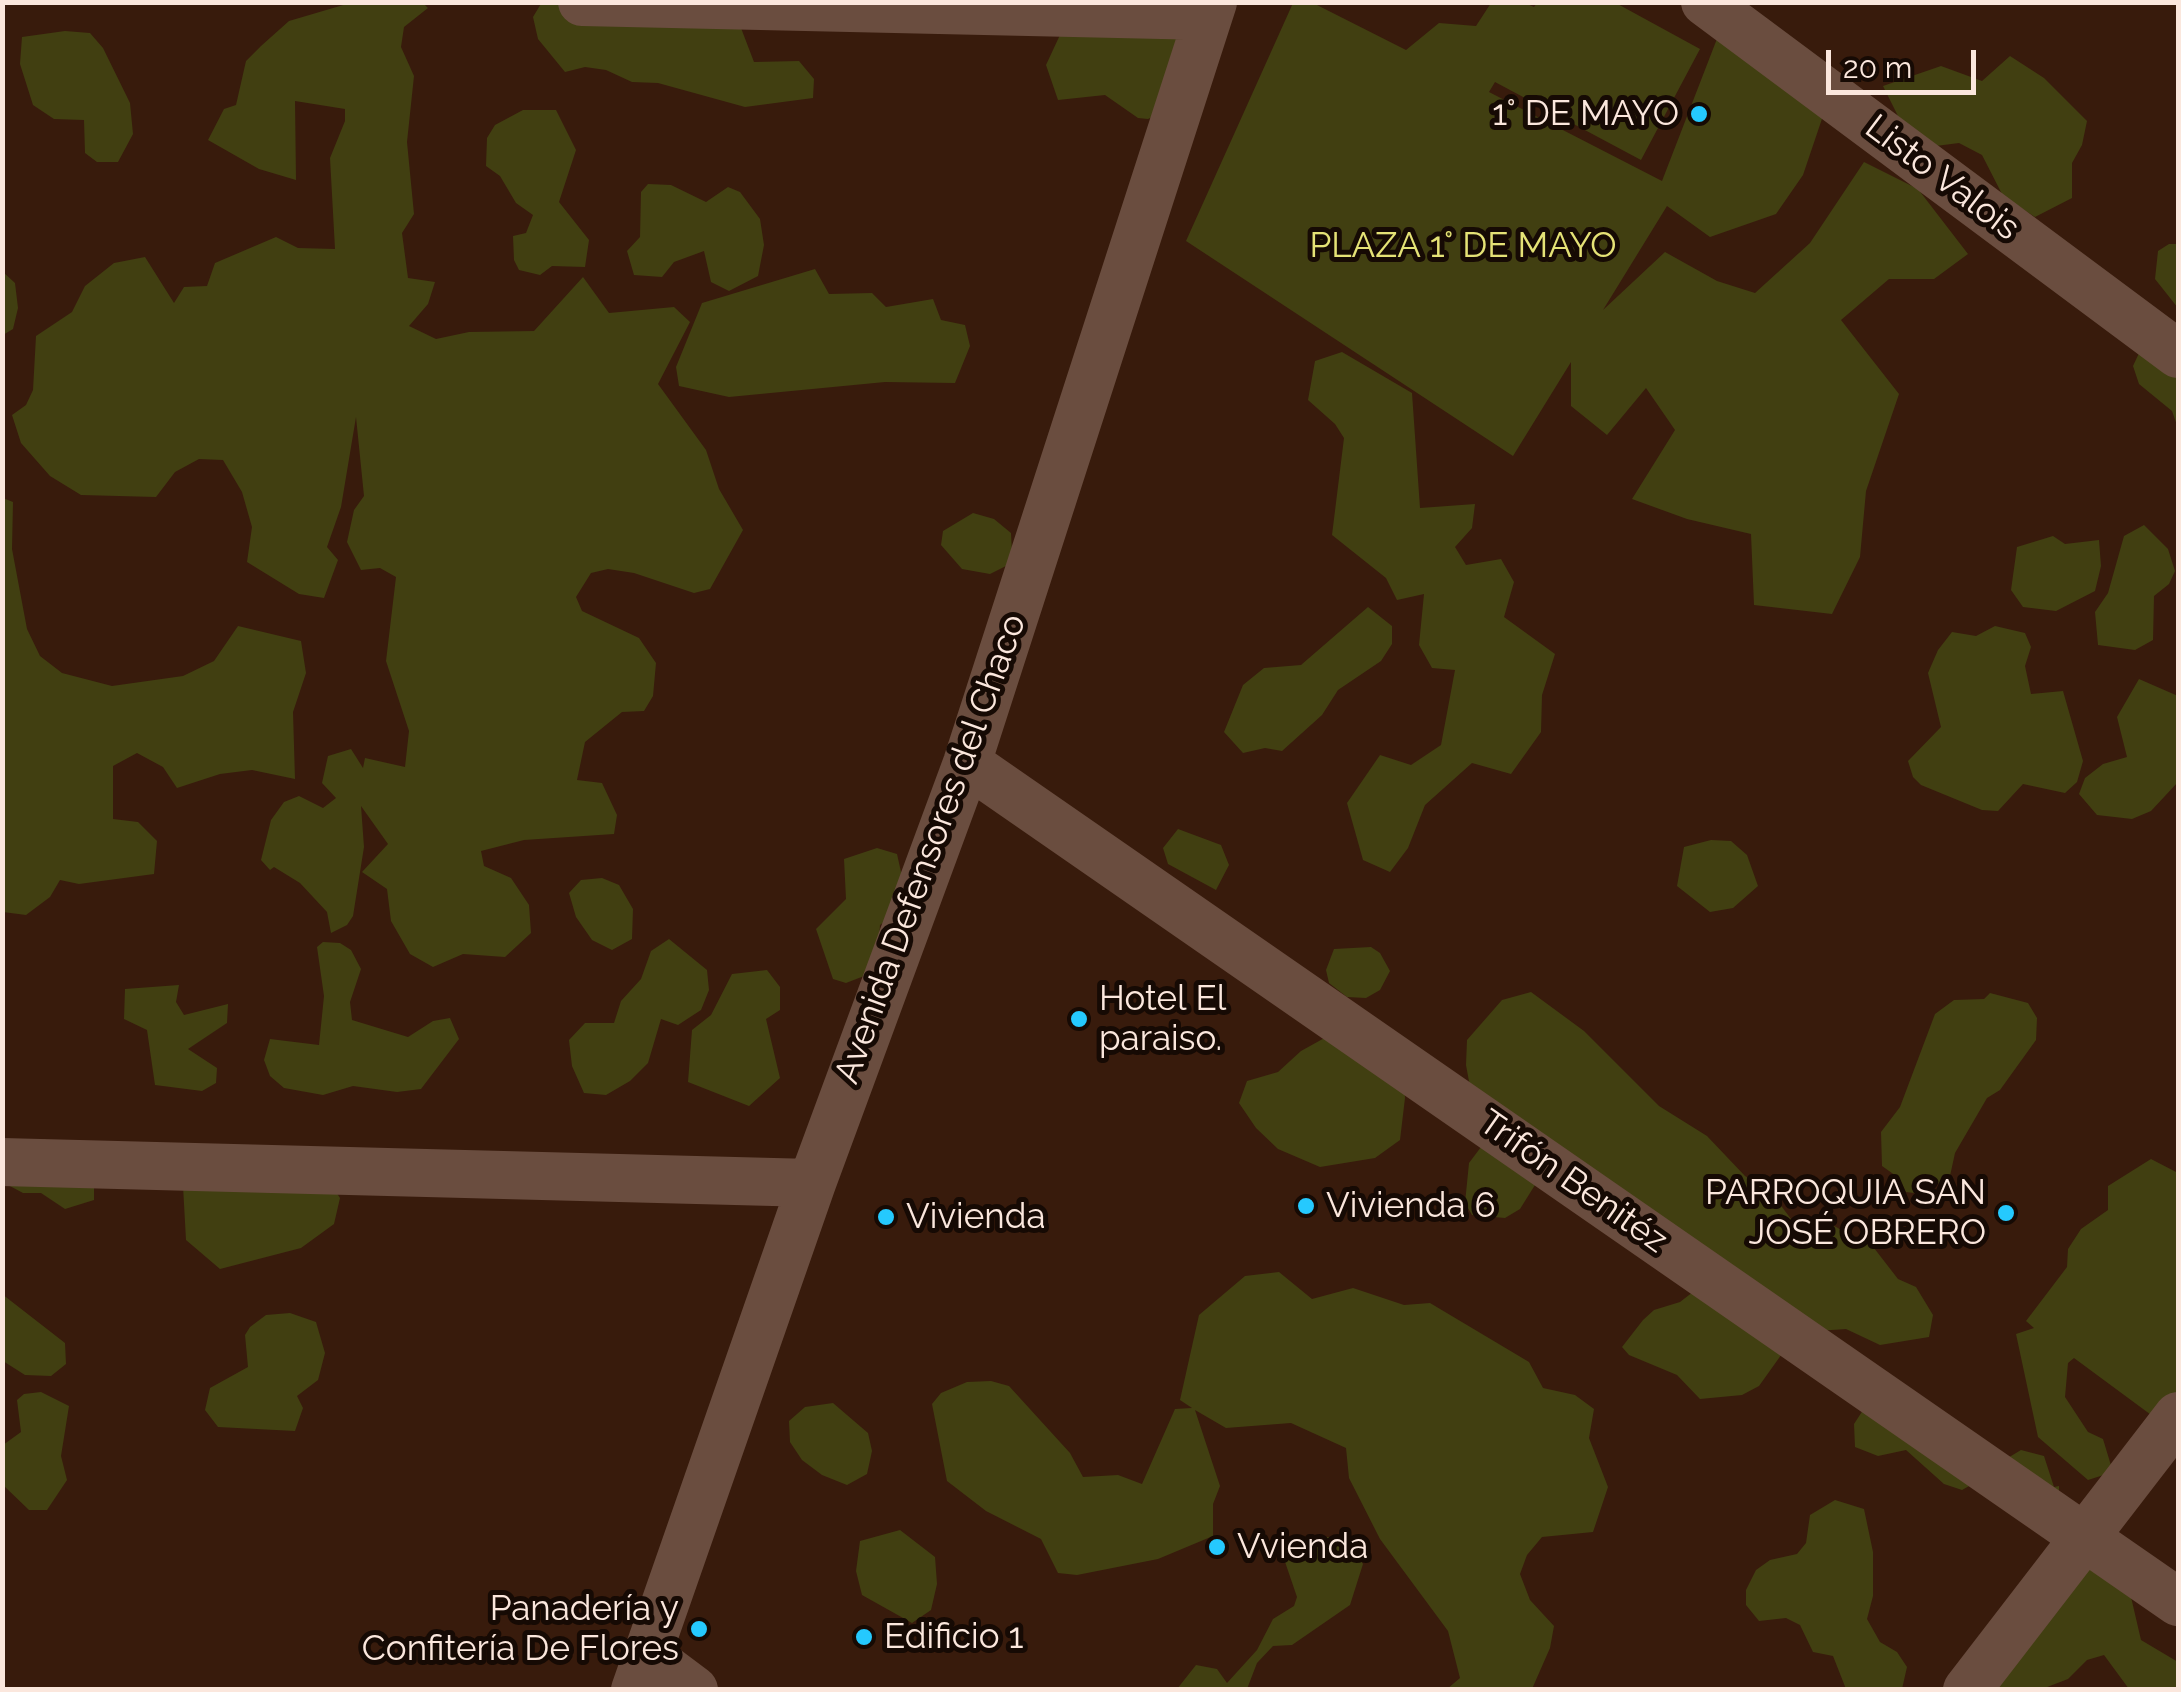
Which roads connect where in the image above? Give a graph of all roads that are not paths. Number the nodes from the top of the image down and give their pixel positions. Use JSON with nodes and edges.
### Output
{"nodes":[{"id":1,"x":582,"y":2,"type":"edge"},
{"id":2,"x":1705,"y":2,"type":"edge"},
{"id":3,"x":1210,"y":9,"type":"edge"},
{"id":4,"x":2178,"y":354,"type":"edge"},
{"id":5,"x":967,"y":763,"type":"junction"},
{"id":6,"x":2,"y":1162,"type":"edge"},
{"id":7,"x":812,"y":1183,"type":"junction"},
{"id":8,"x":2178,"y":1416,"type":"edge"},
{"id":9,"x":2085,"y":1537,"type":"junction"},
{"id":10,"x":2178,"y":1602,"type":"edge"},
{"id":11,"x":640,"y":1671,"type":"edge"},
{"id":12,"x":694,"y":1690,"type":"edge"},
{"id":13,"x":1967,"y":1690,"type":"edge"}],
"edges":[{"from":1,"to":3,"type":"street"},
{"from":2,"to":4,"type":"street","name":"Listo Valois"},
{"from":3,"to":5,"type":"street","name":"Avenida Defensores del Chaco"},
{"from":5,"to":7,"type":"street","name":"Avenida Defensores del Chaco"},
{"from":5,"to":9,"type":"street","name":"Trifón Benitéz"},
{"from":6,"to":7,"type":"street"},
{"from":7,"to":11,"type":"street","name":"Avenida Defensores del Chaco"},
{"from":8,"to":9,"type":"street"},
{"from":9,"to":10,"type":"street","name":"Trifón Benitéz"},
{"from":9,"to":13,"type":"street"},
{"from":11,"to":12,"type":"street"}]}
